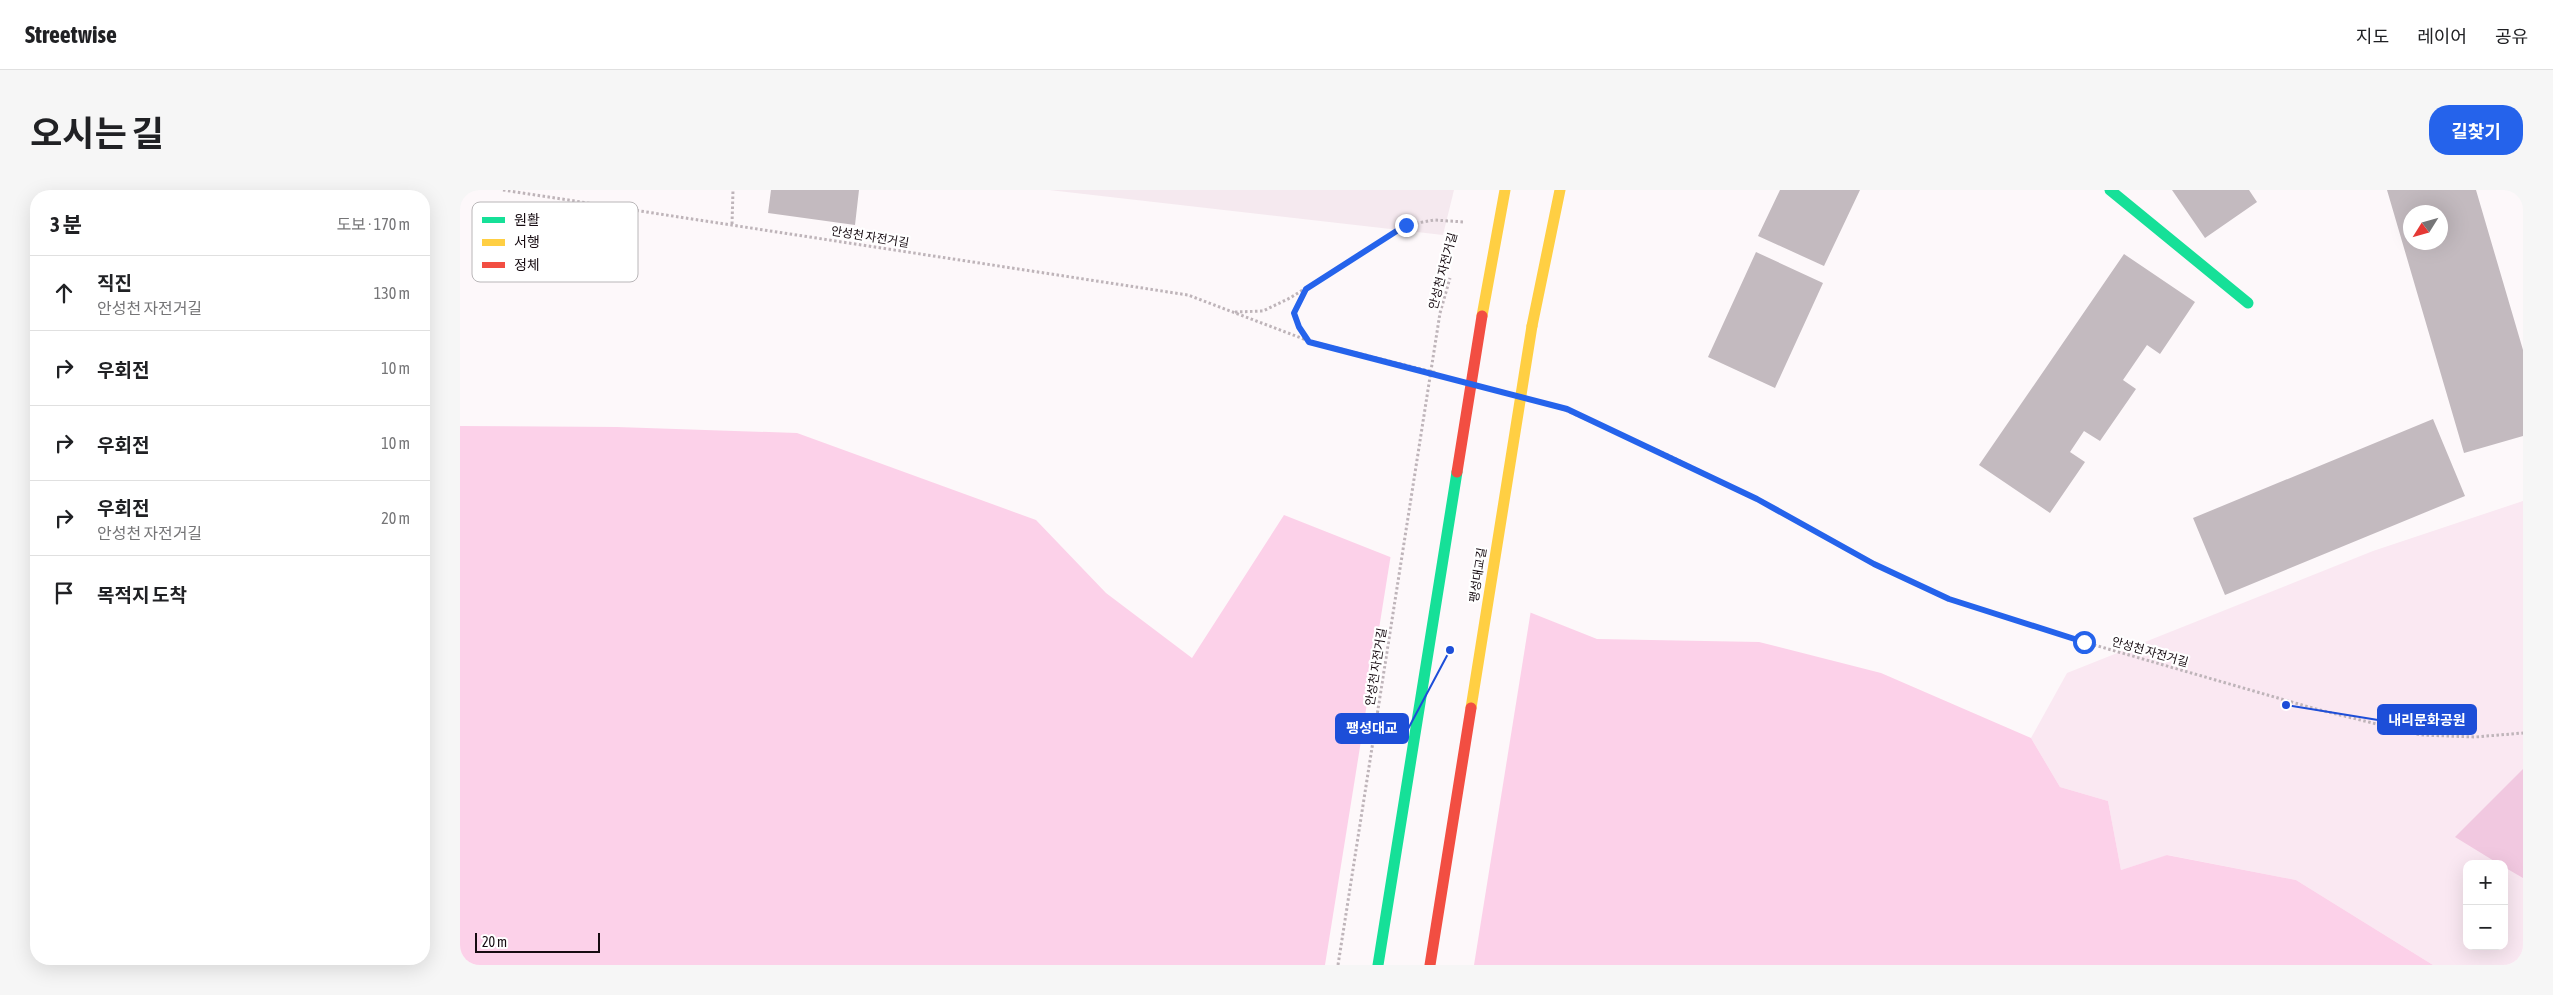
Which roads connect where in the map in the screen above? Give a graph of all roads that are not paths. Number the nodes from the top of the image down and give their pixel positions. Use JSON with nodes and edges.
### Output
{"nodes":[{"id":1,"x":1506,"y":190,"type":"edge"},
{"id":2,"x":1560,"y":190,"type":"edge"},
{"id":3,"x":2110,"y":190,"type":"edge"},
{"id":4,"x":2248,"y":303,"type":"dead end"},
{"id":5,"x":1378,"y":965,"type":"edge"},
{"id":6,"x":1430,"y":965,"type":"edge"}],
"edges":[{"from":1,"to":5,"type":"main road","bridge":true},
{"from":2,"to":6,"type":"main road","name":"팽성대교길","bridge":true},
{"from":3,"to":4,"type":"main road"}]}
